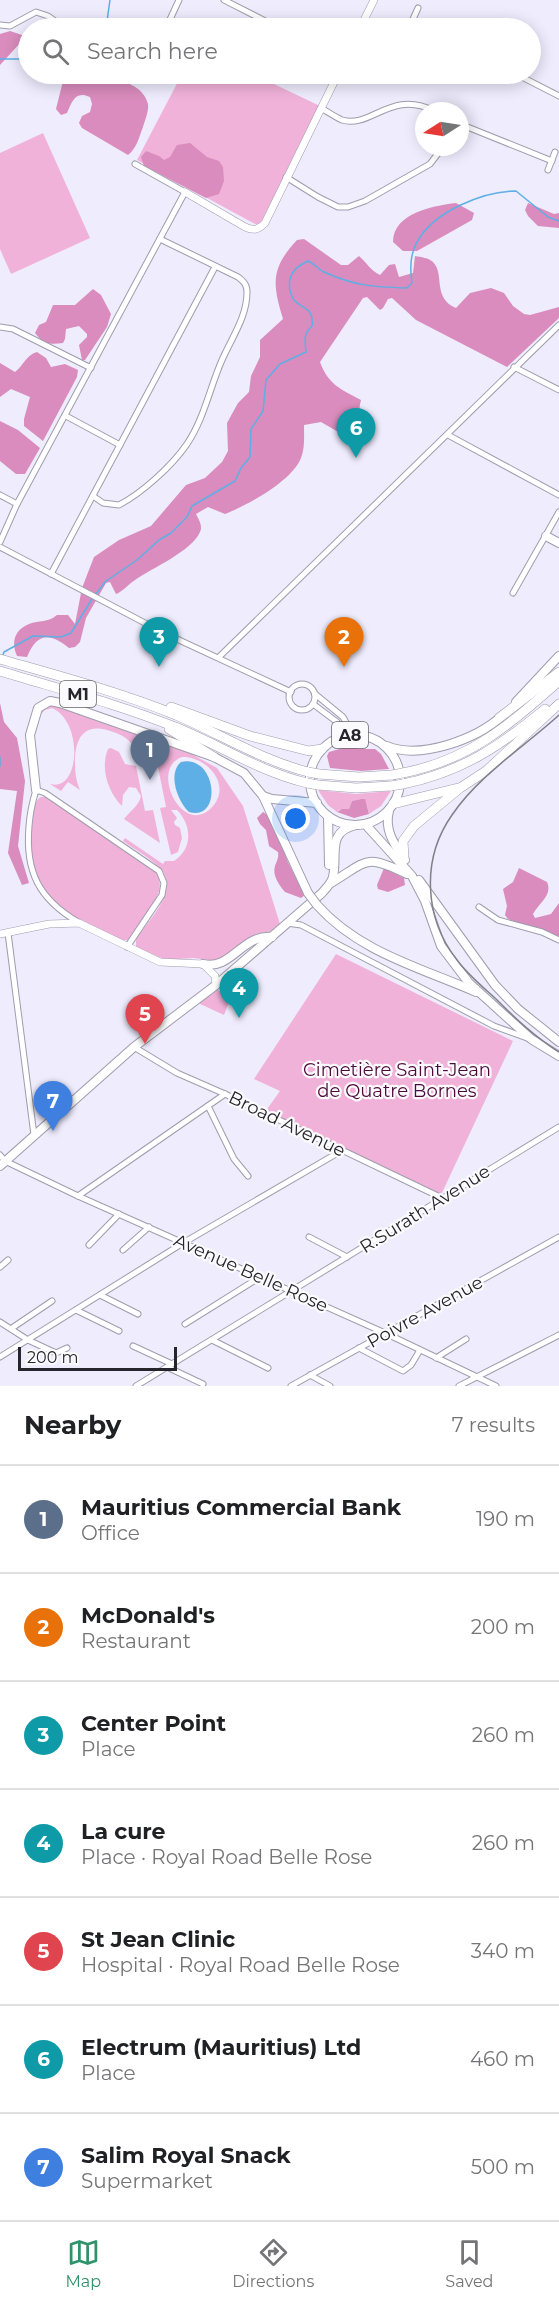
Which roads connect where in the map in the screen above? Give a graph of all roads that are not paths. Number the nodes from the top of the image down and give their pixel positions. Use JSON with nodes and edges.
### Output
{"nodes":[{"id":1,"x":179,"y":0,"type":"edge"},
{"id":2,"x":224,"y":0,"type":"edge"},
{"id":3,"x":374,"y":0,"type":"edge"},
{"id":4,"x":418,"y":8,"type":"dead end"},
{"id":5,"x":25,"y":18,"type":"edge"},
{"id":6,"x":52,"y":18,"type":"edge"},
{"id":7,"x":171,"y":18,"type":"edge"},
{"id":8,"x":259,"y":18,"type":"edge"},
{"id":9,"x":365,"y":18,"type":"edge"},
{"id":10,"x":413,"y":18,"type":"edge"},
{"id":11,"x":18,"y":22,"type":"edge"},
{"id":12,"x":0,"y":25,"type":"edge"},
{"id":13,"x":333,"y":84,"type":"edge"},
{"id":14,"x":536,"y":84,"type":"edge"},
{"id":15,"x":559,"y":96,"type":"edge"},
{"id":16,"x":415,"y":104,"type":"edge"},
{"id":17,"x":321,"y":108,"type":"junction"},
{"id":18,"x":469,"y":128,"type":"edge"},
{"id":19,"x":555,"y":152,"type":"dead end"},
{"id":20,"x":436,"y":156,"type":"edge"},
{"id":21,"x":552,"y":161,"type":"junction"},
{"id":22,"x":135,"y":164,"type":"dead end"},
{"id":23,"x":548,"y":170,"type":"dead end"},
{"id":24,"x":286,"y":177,"type":"junction"},
{"id":25,"x":185,"y":192,"type":"junction"},
{"id":26,"x":160,"y":239,"type":"junction"},
{"id":27,"x":215,"y":267,"type":"junction"},
{"id":28,"x":559,"y":325,"type":"edge"},
{"id":29,"x":0,"y":327,"type":"edge"},
{"id":30,"x":514,"y":367,"type":"junction"},
{"id":31,"x":91,"y":368,"type":"junction"},
{"id":32,"x":559,"y":390,"type":"edge"},
{"id":33,"x":66,"y":416,"type":"junction"},
{"id":34,"x":448,"y":435,"type":"junction"},
{"id":35,"x":120,"y":445,"type":"junction"},
{"id":36,"x":0,"y":495,"type":"edge"},
{"id":37,"x":559,"y":495,"type":"edge"},
{"id":38,"x":93,"y":496,"type":"junction"},
{"id":39,"x":17,"y":504,"type":"junction"},
{"id":40,"x":559,"y":512,"type":"edge"},
{"id":41,"x":546,"y":536,"type":"junction"},
{"id":42,"x":0,"y":542,"type":"edge"},
{"id":43,"x":559,"y":543,"type":"edge"},
{"id":44,"x":0,"y":547,"type":"edge"},
{"id":45,"x":51,"y":574,"type":"junction"},
{"id":46,"x":513,"y":593,"type":"dead end"},
{"id":47,"x":559,"y":656,"type":"edge"},
{"id":48,"x":219,"y":657,"type":"junction"},
{"id":49,"x":4,"y":660,"type":"edge"},
{"id":50,"x":3,"y":672,"type":"edge"},
{"id":51,"x":559,"y":672,"type":"edge"},
{"id":52,"x":559,"y":681,"type":"edge"},
{"id":53,"x":291,"y":692,"type":"junction"},
{"id":54,"x":110,"y":693,"type":"junction"},
{"id":55,"x":314,"y":693,"type":"junction"},
{"id":56,"x":559,"y":698,"type":"edge"},
{"id":57,"x":313,"y":704,"type":"junction"},
{"id":58,"x":559,"y":704,"type":"edge"},
{"id":59,"x":149,"y":717,"type":"junction"},
{"id":60,"x":499,"y":718,"type":"junction"},
{"id":61,"x":362,"y":735,"type":"junction"},
{"id":62,"x":335,"y":740,"type":"junction"},
{"id":63,"x":384,"y":745,"type":"junction"},
{"id":64,"x":322,"y":749,"type":"junction"},
{"id":65,"x":214,"y":757,"type":"junction"},
{"id":66,"x":460,"y":788,"type":"junction"},
{"id":67,"x":36,"y":790,"type":"junction"},
{"id":68,"x":263,"y":796,"type":"junction"},
{"id":69,"x":317,"y":803,"type":"junction"},
{"id":70,"x":391,"y":808,"type":"junction"},
{"id":71,"x":328,"y":816,"type":"junction"},
{"id":72,"x":361,"y":825,"type":"junction"},
{"id":73,"x":404,"y":859,"type":"junction"},
{"id":74,"x":413,"y":875,"type":"junction"},
{"id":75,"x":329,"y":885,"type":"junction"},
{"id":76,"x":480,"y":907,"type":"dead end"},
{"id":77,"x":79,"y":923,"type":"junction"},
{"id":78,"x":287,"y":923,"type":"junction"},
{"id":79,"x":2,"y":933,"type":"edge"},
{"id":80,"x":272,"y":937,"type":"junction"},
{"id":81,"x":559,"y":940,"type":"edge"},
{"id":82,"x":127,"y":947,"type":"junction"},
{"id":83,"x":203,"y":964,"type":"junction"},
{"id":84,"x":216,"y":985,"type":"junction"},
{"id":85,"x":482,"y":994,"type":"junction"},
{"id":86,"x":531,"y":1039,"type":"junction"},
{"id":87,"x":557,"y":1040,"type":"edge"},
{"id":88,"x":134,"y":1047,"type":"junction"},
{"id":89,"x":559,"y":1056,"type":"edge"},
{"id":90,"x":225,"y":1094,"type":"junction"},
{"id":91,"x":208,"y":1106,"type":"junction"},
{"id":92,"x":559,"y":1127,"type":"edge"},
{"id":93,"x":34,"y":1136,"type":"junction"},
{"id":94,"x":341,"y":1151,"type":"junction"},
{"id":95,"x":2,"y":1161,"type":"edge"},
{"id":96,"x":248,"y":1176,"type":"dead end"},
{"id":97,"x":78,"y":1196,"type":"junction"},
{"id":98,"x":442,"y":1198,"type":"junction"},
{"id":99,"x":119,"y":1214,"type":"junction"},
{"id":100,"x":148,"y":1227,"type":"junction"},
{"id":101,"x":309,"y":1237,"type":"dead end"},
{"id":102,"x":559,"y":1237,"type":"edge"},
{"id":103,"x":183,"y":1243,"type":"junction"},
{"id":104,"x":89,"y":1245,"type":"dead end"},
{"id":105,"x":123,"y":1250,"type":"dead end"},
{"id":106,"x":347,"y":1257,"type":"junction"},
{"id":107,"x":8,"y":1260,"type":"dead end"},
{"id":108,"x":0,"y":1267,"type":"edge"},
{"id":109,"x":260,"y":1277,"type":"junction"},
{"id":110,"x":291,"y":1291,"type":"junction"},
{"id":111,"x":100,"y":1295,"type":"junction"},
{"id":112,"x":52,"y":1301,"type":"dead end"},
{"id":113,"x":76,"y":1310,"type":"junction"},
{"id":114,"x":138,"y":1314,"type":"dead end"},
{"id":115,"x":0,"y":1322,"type":"edge"},
{"id":116,"x":185,"y":1324,"type":"dead end"},
{"id":117,"x":12,"y":1328,"type":"junction"},
{"id":118,"x":119,"y":1331,"type":"dead end"},
{"id":119,"x":386,"y":1334,"type":"junction"},
{"id":120,"x":559,"y":1335,"type":"edge"},
{"id":121,"x":466,"y":1339,"type":"dead end"},
{"id":122,"x":28,"y":1340,"type":"junction"},
{"id":123,"x":212,"y":1340,"type":"junction"},
{"id":124,"x":133,"y":1346,"type":"dead end"},
{"id":125,"x":66,"y":1348,"type":"dead end"},
{"id":126,"x":359,"y":1348,"type":"junction"},
{"id":127,"x":420,"y":1350,"type":"junction"},
{"id":128,"x":0,"y":1357,"type":"edge"},
{"id":129,"x":436,"y":1358,"type":"junction"},
{"id":130,"x":170,"y":1366,"type":"junction"},
{"id":131,"x":268,"y":1368,"type":"dead end"},
{"id":132,"x":310,"y":1375,"type":"junction"},
{"id":133,"x":476,"y":1377,"type":"junction"},
{"id":134,"x":143,"y":1382,"type":"junction"},
{"id":135,"x":203,"y":1384,"type":"dead end"},
{"id":136,"x":136,"y":1386,"type":"edge"},
{"id":137,"x":152,"y":1386,"type":"edge"},
{"id":138,"x":291,"y":1386,"type":"edge"},
{"id":139,"x":330,"y":1386,"type":"edge"},
{"id":140,"x":459,"y":1386,"type":"edge"},
{"id":141,"x":496,"y":1386,"type":"edge"}],
"edges":[{"from":1,"to":7,"type":"street"},
{"from":2,"to":8,"type":"street"},
{"from":3,"to":9,"type":"street"},
{"from":4,"to":10,"type":"street"},
{"from":5,"to":6,"type":"street"},
{"from":11,"to":12,"type":"street"},
{"from":13,"to":17,"type":"street"},
{"from":14,"to":15,"type":"street"},
{"from":16,"to":17,"type":"street"},
{"from":17,"to":24,"type":"street"},
{"from":18,"to":21,"type":"street"},
{"from":19,"to":21,"type":"street"},
{"from":20,"to":24,"type":"street"},
{"from":21,"to":23,"type":"street"},
{"from":22,"to":25,"type":"street"},
{"from":24,"to":25,"type":"street"},
{"from":25,"to":26,"type":"street"},
{"from":26,"to":27,"type":"street"},
{"from":26,"to":31,"type":"street"},
{"from":27,"to":35,"type":"street"},
{"from":27,"to":38,"type":"street"},
{"from":28,"to":30,"type":"street"},
{"from":29,"to":31,"type":"street"},
{"from":30,"to":32,"type":"street"},
{"from":30,"to":34,"type":"street"},
{"from":31,"to":33,"type":"street"},
{"from":33,"to":35,"type":"street"},
{"from":33,"to":39,"type":"street"},
{"from":34,"to":37,"type":"street"},
{"from":34,"to":48,"type":"street"},
{"from":35,"to":38,"type":"street"},
{"from":36,"to":39,"type":"street"},
{"from":38,"to":45,"type":"street"},
{"from":39,"to":42,"type":"street"},
{"from":40,"to":41,"type":"street"},
{"from":41,"to":43,"type":"main road"},
{"from":41,"to":46,"type":"street"},
{"from":44,"to":45,"type":"street"},
{"from":45,"to":48,"type":"street"},
{"from":47,"to":60,"type":"main road"},
{"from":48,"to":53,"type":"street"},
{"from":49,"to":54,"type":"highway","number":"M1"},
{"from":50,"to":59,"type":"highway","number":"M1"},
{"from":51,"to":60,"type":"highway"},
{"from":52,"to":54,"type":"highway","number":"M1","bridge":true},
{"from":53,"to":55,"type":"street"},
{"from":53,"to":57,"type":"street"},
{"from":54,"to":64,"type":"highway"},
{"from":55,"to":57,"type":"street"},
{"from":55,"to":61,"type":"street"},
{"from":56,"to":59,"type":"highway","number":"M1","bridge":true},
{"from":57,"to":62,"type":"street"},
{"from":58,"to":66,"type":"highway"},
{"from":59,"to":65,"type":"highway"},
{"from":60,"to":63,"type":"main road"},
{"from":61,"to":62,"type":"main road","number":"A8"},
{"from":61,"to":63,"type":"main road","number":"A8"},
{"from":62,"to":64,"type":"main road","number":"A8"},
{"from":63,"to":70,"type":"main road","number":"A8"},
{"from":64,"to":69,"type":"main road","number":"A8"},
{"from":65,"to":67,"type":"main road"},
{"from":65,"to":68,"type":"main road"},
{"from":66,"to":70,"type":"highway"},
{"from":66,"to":73,"type":"highway"},
{"from":67,"to":77,"type":"street"},
{"from":67,"to":82,"type":"street"},
{"from":68,"to":69,"type":"main road"},
{"from":68,"to":85,"type":"main road","bridge":true},
{"from":69,"to":71,"type":"main road","number":"A8"},
{"from":70,"to":72,"type":"main road"},
{"from":70,"to":73,"type":"main road","number":"A8"},
{"from":71,"to":72,"type":"main road","number":"A8"},
{"from":71,"to":75,"type":"main road"},
{"from":72,"to":74,"type":"main road","number":"A8"},
{"from":72,"to":75,"type":"main road"},
{"from":73,"to":74,"type":"main road","number":"A8"},
{"from":74,"to":75,"type":"main road"},
{"from":74,"to":85,"type":"main road","number":"A8"},
{"from":74,"to":87,"type":"main road","number":"A8"},
{"from":75,"to":78,"type":"main road"},
{"from":76,"to":81,"type":"street"},
{"from":77,"to":79,"type":"street"},
{"from":77,"to":82,"type":"street"},
{"from":78,"to":80,"type":"main road"},
{"from":78,"to":86,"type":"street"},
{"from":79,"to":93,"type":"street"},
{"from":80,"to":83,"type":"main road"},
{"from":80,"to":84,"type":"main road"},
{"from":82,"to":83,"type":"street"},
{"from":83,"to":84,"type":"street"},
{"from":84,"to":88,"type":"main road"},
{"from":85,"to":86,"type":"main road"},
{"from":86,"to":89,"type":"main road"},
{"from":88,"to":90,"type":"street","name":"Broad Avenue"},
{"from":88,"to":93,"type":"main road"},
{"from":90,"to":91,"type":"street"},
{"from":90,"to":94,"type":"street","name":"Broad Avenue"},
{"from":91,"to":96,"type":"street"},
{"from":91,"to":97,"type":"street"},
{"from":92,"to":98,"type":"street","name":"R.Surath Avenue"},
{"from":93,"to":95,"type":"main road"},
{"from":94,"to":98,"type":"street","name":"Broad Avenue"},
{"from":94,"to":103,"type":"street"},
{"from":95,"to":97,"type":"street","name":"Avenue Belle Rose"},
{"from":97,"to":99,"type":"street","name":"Avenue Belle Rose"},
{"from":98,"to":106,"type":"street","name":"R.Surath Avenue"},
{"from":99,"to":100,"type":"street","name":"Avenue Belle Rose"},
{"from":99,"to":104,"type":"street"},
{"from":100,"to":103,"type":"street","name":"Avenue Belle Rose"},
{"from":100,"to":105,"type":"street"},
{"from":101,"to":106,"type":"street"},
{"from":102,"to":119,"type":"street","name":"Poivre Avenue"},
{"from":103,"to":109,"type":"street","name":"Avenue Belle Rose"},
{"from":103,"to":111,"type":"street"},
{"from":106,"to":110,"type":"street","name":"R.Surath Avenue"},
{"from":107,"to":108,"type":"street"},
{"from":109,"to":110,"type":"street","name":"Avenue Belle Rose"},
{"from":109,"to":116,"type":"street"},
{"from":110,"to":119,"type":"street","name":"Avenue Belle Rose"},
{"from":110,"to":123,"type":"street","name":"R.Surath Avenue"},
{"from":111,"to":113,"type":"street"},
{"from":111,"to":114,"type":"street"},
{"from":112,"to":117,"type":"street"},
{"from":113,"to":118,"type":"street"},
{"from":113,"to":122,"type":"street"},
{"from":115,"to":117,"type":"street"},
{"from":117,"to":122,"type":"street"},
{"from":119,"to":126,"type":"street","name":"Poivre Avenue"},
{"from":119,"to":127,"type":"street","name":"Avenue Belle Rose"},
{"from":120,"to":133,"type":"street"},
{"from":121,"to":129,"type":"street"},
{"from":122,"to":125,"type":"street"},
{"from":122,"to":128,"type":"street"},
{"from":123,"to":130,"type":"street","name":"R.Surath Avenue"},
{"from":123,"to":131,"type":"street"},
{"from":124,"to":130,"type":"street"},
{"from":126,"to":127,"type":"street"},
{"from":126,"to":132,"type":"street","name":"Poivre Avenue"},
{"from":127,"to":129,"type":"street","name":"Avenue Belle Rose"},
{"from":129,"to":133,"type":"street","name":"Avenue Belle Rose"},
{"from":130,"to":134,"type":"street","name":"R.Surath Avenue"},
{"from":130,"to":135,"type":"street"},
{"from":132,"to":138,"type":"street","name":"Poivre Avenue"},
{"from":132,"to":139,"type":"street"},
{"from":133,"to":140,"type":"street"},
{"from":133,"to":141,"type":"street","name":"Avenue Belle Rose"},
{"from":134,"to":136,"type":"street","name":"R.Surath Avenue"},
{"from":134,"to":137,"type":"street"}]}
